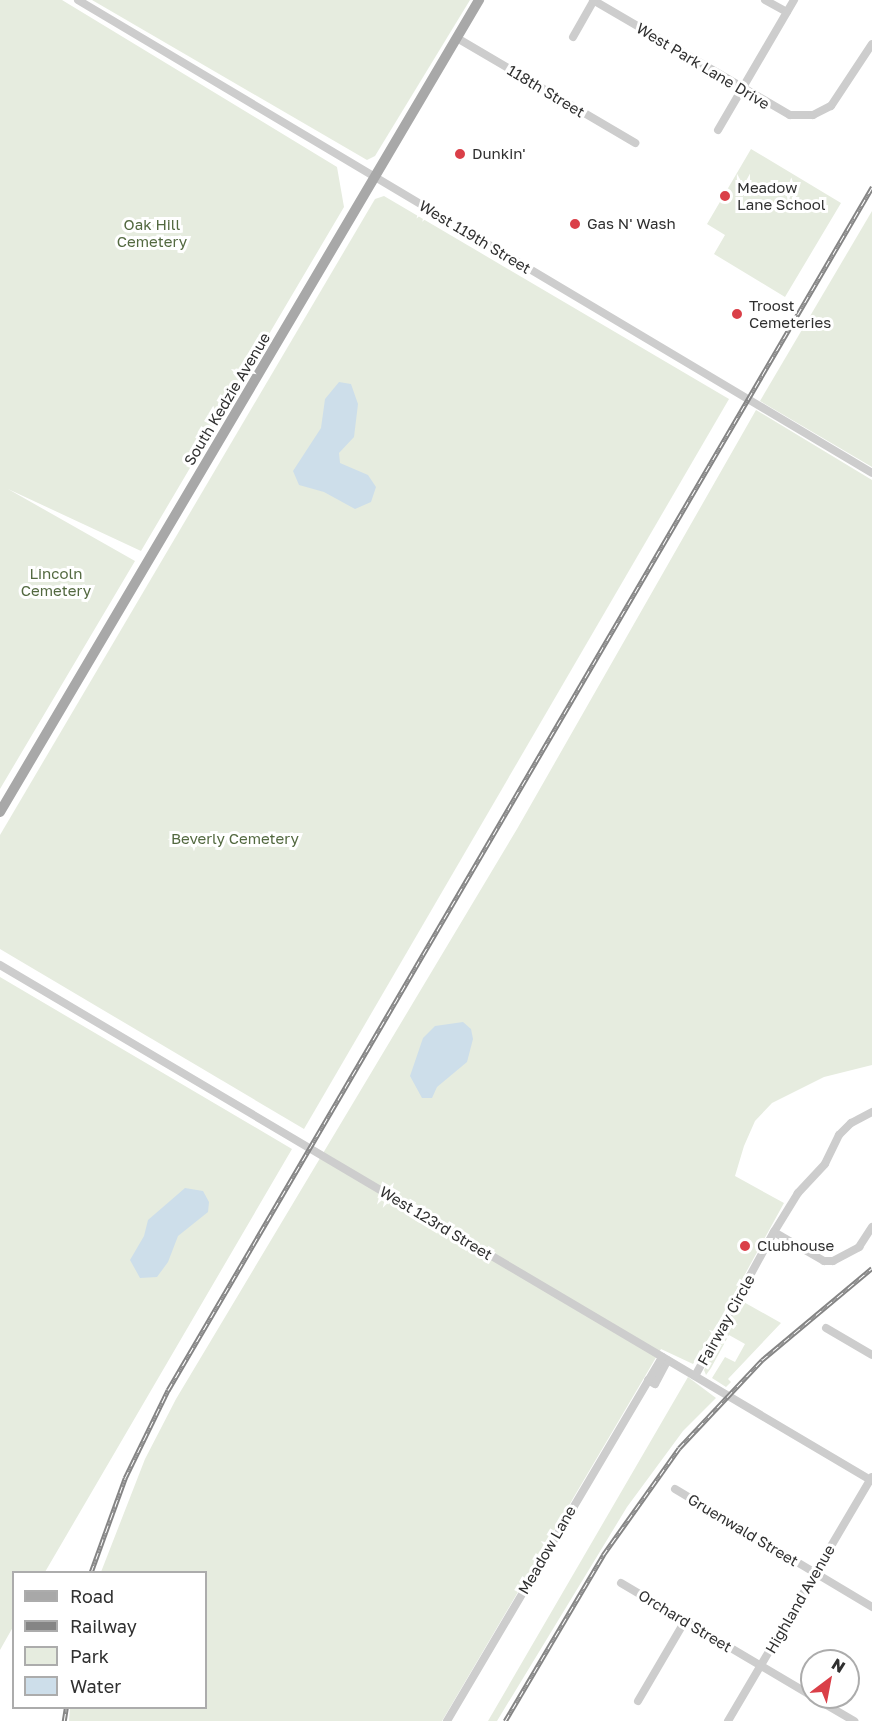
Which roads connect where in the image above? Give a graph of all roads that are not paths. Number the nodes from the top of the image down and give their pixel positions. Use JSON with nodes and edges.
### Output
{"nodes":[{"id":1,"x":78,"y":0,"type":"edge"},
{"id":2,"x":479,"y":0,"type":"edge"},
{"id":3,"x":593,"y":0,"type":"edge"},
{"id":4,"x":765,"y":0,"type":"edge"},
{"id":5,"x":794,"y":0,"type":"edge"},
{"id":6,"x":787,"y":12,"type":"junction"},
{"id":7,"x":573,"y":37,"type":"dead end"},
{"id":8,"x":457,"y":38,"type":"junction"},
{"id":9,"x":872,"y":44,"type":"edge"},
{"id":10,"x":742,"y":90,"type":"junction"},
{"id":11,"x":718,"y":130,"type":"dead end"},
{"id":12,"x":635,"y":143,"type":"dead end"},
{"id":13,"x":375,"y":177,"type":"junction"},
{"id":14,"x":872,"y":473,"type":"edge"},
{"id":15,"x":0,"y":812,"type":"edge"},
{"id":16,"x":0,"y":965,"type":"edge"},
{"id":17,"x":872,"y":1112,"type":"edge"},
{"id":18,"x":872,"y":1227,"type":"edge"},
{"id":19,"x":774,"y":1232,"type":"junction"},
{"id":20,"x":826,"y":1328,"type":"dead end"},
{"id":21,"x":872,"y":1355,"type":"edge"},
{"id":22,"x":665,"y":1359,"type":"junction"},
{"id":23,"x":695,"y":1376,"type":"junction"},
{"id":24,"x":871,"y":1479,"type":"edge"},
{"id":25,"x":675,"y":1489,"type":"dead end"},
{"id":26,"x":815,"y":1574,"type":"junction"},
{"id":27,"x":621,"y":1583,"type":"dead end"},
{"id":28,"x":872,"y":1607,"type":"edge"},
{"id":29,"x":685,"y":1621,"type":"junction"},
{"id":30,"x":761,"y":1666,"type":"junction"},
{"id":31,"x":800,"y":1689,"type":"edge"},
{"id":32,"x":638,"y":1701,"type":"dead end"},
{"id":33,"x":834,"y":1709,"type":"edge"},
{"id":34,"x":447,"y":1721,"type":"edge"},
{"id":35,"x":728,"y":1721,"type":"edge"},
{"id":36,"x":854,"y":1721,"type":"edge"}],
"edges":[{"from":1,"to":13,"type":"street","name":"West 119th Street"},
{"from":2,"to":8,"type":"main road","name":"South Kedzie Avenue"},
{"from":3,"to":7,"type":"street"},
{"from":3,"to":10,"type":"street","name":"West Park Lane Drive"},
{"from":4,"to":6,"type":"street"},
{"from":5,"to":6,"type":"street"},
{"from":6,"to":10,"type":"street"},
{"from":8,"to":12,"type":"street","name":"118th Street"},
{"from":8,"to":13,"type":"main road","name":"South Kedzie Avenue"},
{"from":9,"to":10,"type":"street","name":"West Park Lane Drive"},
{"from":10,"to":11,"type":"street"},
{"from":13,"to":14,"type":"street","name":"West 119th Street"},
{"from":13,"to":15,"type":"main road","name":"South Kedzie Avenue"},
{"from":16,"to":22,"type":"street","name":"West 123rd Street"},
{"from":17,"to":19,"type":"street","name":"Fairway Circle"},
{"from":18,"to":19,"type":"street"},
{"from":19,"to":23,"type":"street","name":"Fairway Circle"},
{"from":20,"to":21,"type":"street"},
{"from":22,"to":23,"type":"street","name":"West 123rd Street"},
{"from":22,"to":34,"type":"street","name":"Meadow Lane"},
{"from":23,"to":24,"type":"street","name":"West 123rd Street"},
{"from":24,"to":26,"type":"street","name":"Highland Avenue"},
{"from":25,"to":26,"type":"street","name":"Gruenwald Street"},
{"from":26,"to":28,"type":"street","name":"Gruenwald Street"},
{"from":26,"to":30,"type":"street","name":"Highland Avenue"},
{"from":27,"to":29,"type":"street","name":"Orchard Street"},
{"from":29,"to":30,"type":"street","name":"Orchard Street"},
{"from":29,"to":32,"type":"street"},
{"from":30,"to":31,"type":"street","name":"Orchard Street"},
{"from":30,"to":35,"type":"street","name":"Highland Avenue"},
{"from":33,"to":36,"type":"street","name":"Orchard Street"}]}
